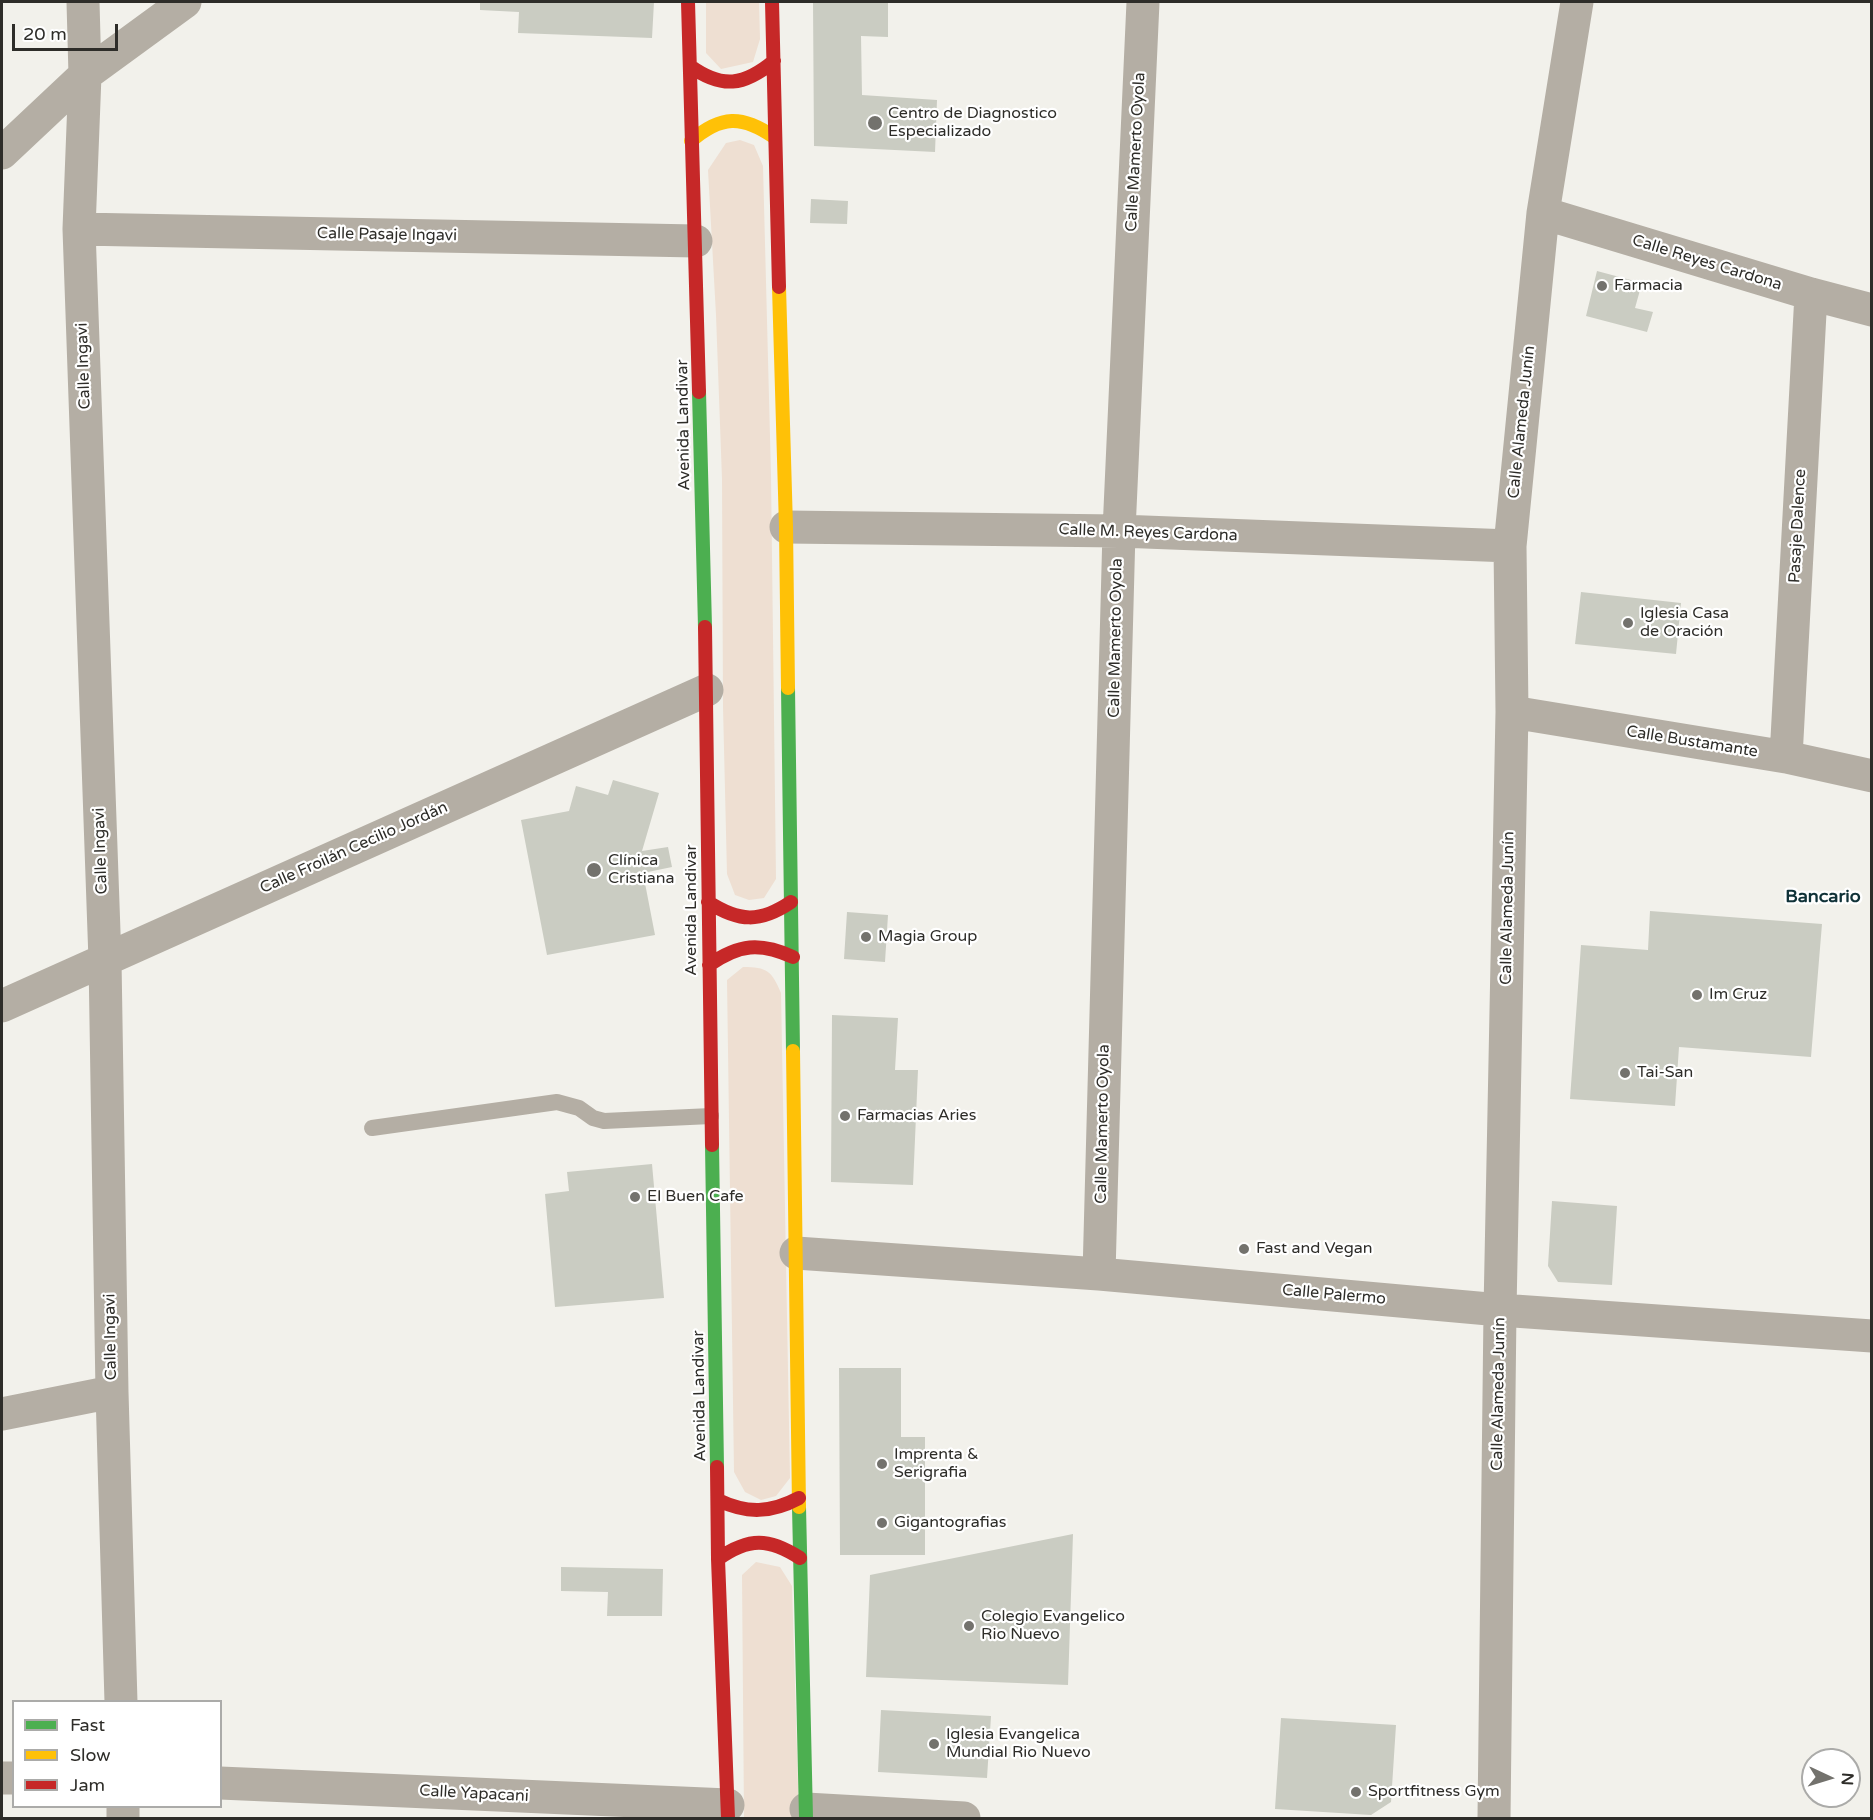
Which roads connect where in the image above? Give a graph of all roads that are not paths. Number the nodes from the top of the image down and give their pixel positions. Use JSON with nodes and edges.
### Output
{"nodes":[{"id":1,"x":83,"y":2,"type":"edge"},
{"id":2,"x":185,"y":2,"type":"edge"},
{"id":3,"x":688,"y":2,"type":"edge"},
{"id":4,"x":772,"y":2,"type":"edge"},
{"id":5,"x":1143,"y":2,"type":"edge"},
{"id":6,"x":1577,"y":2,"type":"edge"},
{"id":7,"x":774,"y":62,"type":"junction"},
{"id":8,"x":690,"y":66,"type":"junction"},
{"id":9,"x":84,"y":75,"type":"junction"},
{"id":10,"x":774,"y":137,"type":"junction"},
{"id":11,"x":691,"y":141,"type":"junction"},
{"id":12,"x":2,"y":153,"type":"edge"},
{"id":13,"x":1543,"y":213,"type":"junction"},
{"id":14,"x":79,"y":229,"type":"junction"},
{"id":15,"x":696,"y":241,"type":"junction"},
{"id":16,"x":1811,"y":294,"type":"junction"},
{"id":17,"x":1872,"y":310,"type":"edge"},
{"id":18,"x":786,"y":527,"type":"junction"},
{"id":19,"x":1119,"y":531,"type":"junction"},
{"id":20,"x":1510,"y":546,"type":"junction"},
{"id":21,"x":707,"y":690,"type":"junction"},
{"id":22,"x":1512,"y":712,"type":"junction"},
{"id":23,"x":1786,"y":757,"type":"junction"},
{"id":24,"x":1872,"y":776,"type":"edge"},
{"id":25,"x":708,"y":902,"type":"junction"},
{"id":26,"x":791,"y":902,"type":"junction"},
{"id":27,"x":793,"y":957,"type":"junction"},
{"id":28,"x":105,"y":960,"type":"junction"},
{"id":29,"x":709,"y":965,"type":"junction"},
{"id":30,"x":2,"y":1006,"type":"edge"},
{"id":31,"x":711,"y":1116,"type":"junction"},
{"id":32,"x":372,"y":1128,"type":"dead end"},
{"id":33,"x":796,"y":1253,"type":"junction"},
{"id":34,"x":1099,"y":1275,"type":"junction"},
{"id":35,"x":1500,"y":1310,"type":"junction"},
{"id":36,"x":1872,"y":1336,"type":"edge"},
{"id":37,"x":112,"y":1392,"type":"junction"},
{"id":38,"x":2,"y":1414,"type":"edge"},
{"id":39,"x":799,"y":1498,"type":"junction"},
{"id":40,"x":717,"y":1500,"type":"junction"},
{"id":41,"x":800,"y":1558,"type":"junction"},
{"id":42,"x":718,"y":1559,"type":"junction"},
{"id":43,"x":121,"y":1700,"type":"edge"},
{"id":44,"x":222,"y":1783,"type":"edge"},
{"id":45,"x":728,"y":1812,"type":"edge"},
{"id":46,"x":806,"y":1814,"type":"edge"},
{"id":47,"x":964,"y":1818,"type":"edge"},
{"id":48,"x":1494,"y":1818,"type":"edge"}],
"edges":[{"from":1,"to":9,"type":"street","name":"Calle Ingavi"},
{"from":2,"to":9,"type":"street"},
{"from":3,"to":8,"type":"main road","name":"Avenida Landivar"},
{"from":4,"to":7,"type":"main road"},
{"from":5,"to":19,"type":"street","name":"Calle Mamerto Oyola"},
{"from":6,"to":13,"type":"street","name":"Calle Alameda Junín"},
{"from":7,"to":8,"type":"main road"},
{"from":7,"to":10,"type":"main road"},
{"from":8,"to":11,"type":"main road","name":"Avenida Landivar"},
{"from":9,"to":12,"type":"street"},
{"from":9,"to":14,"type":"street","name":"Calle Ingavi"},
{"from":10,"to":11,"type":"main road"},
{"from":10,"to":18,"type":"main road"},
{"from":11,"to":15,"type":"main road","name":"Avenida Landivar"},
{"from":13,"to":16,"type":"street","name":"Calle Reyes Cardona"},
{"from":13,"to":20,"type":"street","name":"Calle Alameda Junín"},
{"from":14,"to":15,"type":"street","name":"Calle Pasaje Ingavi"},
{"from":14,"to":28,"type":"street","name":"Calle Ingavi"},
{"from":15,"to":21,"type":"main road","name":"Avenida Landivar"},
{"from":16,"to":17,"type":"street","name":"Calle Reyes Cardona"},
{"from":16,"to":23,"type":"street","name":"Pasaje Dalence"},
{"from":18,"to":19,"type":"street","name":"Calle M. Reyes Cardona"},
{"from":18,"to":26,"type":"main road"},
{"from":19,"to":20,"type":"street","name":"Calle M. Reyes Cardona"},
{"from":19,"to":34,"type":"street","name":"Calle Mamerto Oyola"},
{"from":20,"to":22,"type":"street","name":"Calle Alameda Junín"},
{"from":21,"to":25,"type":"main road","name":"Avenida Landivar"},
{"from":21,"to":28,"type":"street","name":"Calle Froilán Cecilio Jordán"},
{"from":22,"to":23,"type":"street","name":"Calle Bustamante"},
{"from":22,"to":35,"type":"street","name":"Calle Alameda Junín"},
{"from":23,"to":24,"type":"street","name":"Calle Bustamante"},
{"from":25,"to":26,"type":"main road"},
{"from":25,"to":29,"type":"main road","name":"Avenida Landivar"},
{"from":26,"to":27,"type":"main road"},
{"from":27,"to":29,"type":"main road"},
{"from":27,"to":33,"type":"main road"},
{"from":28,"to":30,"type":"street","name":"Calle Froilán Cecilio Jordán"},
{"from":28,"to":37,"type":"street","name":"Calle Ingavi"},
{"from":29,"to":31,"type":"main road","name":"Avenida Landivar"},
{"from":31,"to":32,"type":"lane"},
{"from":31,"to":40,"type":"main road","name":"Avenida Landivar"},
{"from":33,"to":34,"type":"street","name":"Calle Palermo"},
{"from":33,"to":39,"type":"main road"},
{"from":34,"to":35,"type":"street","name":"Calle Palermo"},
{"from":35,"to":36,"type":"street","name":"Calle Palermo"},
{"from":35,"to":48,"type":"street","name":"Calle Alameda Junín"},
{"from":37,"to":38,"type":"street"},
{"from":37,"to":43,"type":"street","name":"Calle Ingavi"},
{"from":39,"to":40,"type":"main road"},
{"from":39,"to":41,"type":"main road"},
{"from":40,"to":42,"type":"main road","name":"Avenida Landivar"},
{"from":41,"to":42,"type":"main road"},
{"from":41,"to":46,"type":"main road"},
{"from":42,"to":45,"type":"main road","name":"Avenida Landivar"},
{"from":44,"to":45,"type":"street","name":"Calle Yapacani"},
{"from":46,"to":47,"type":"street"}]}
